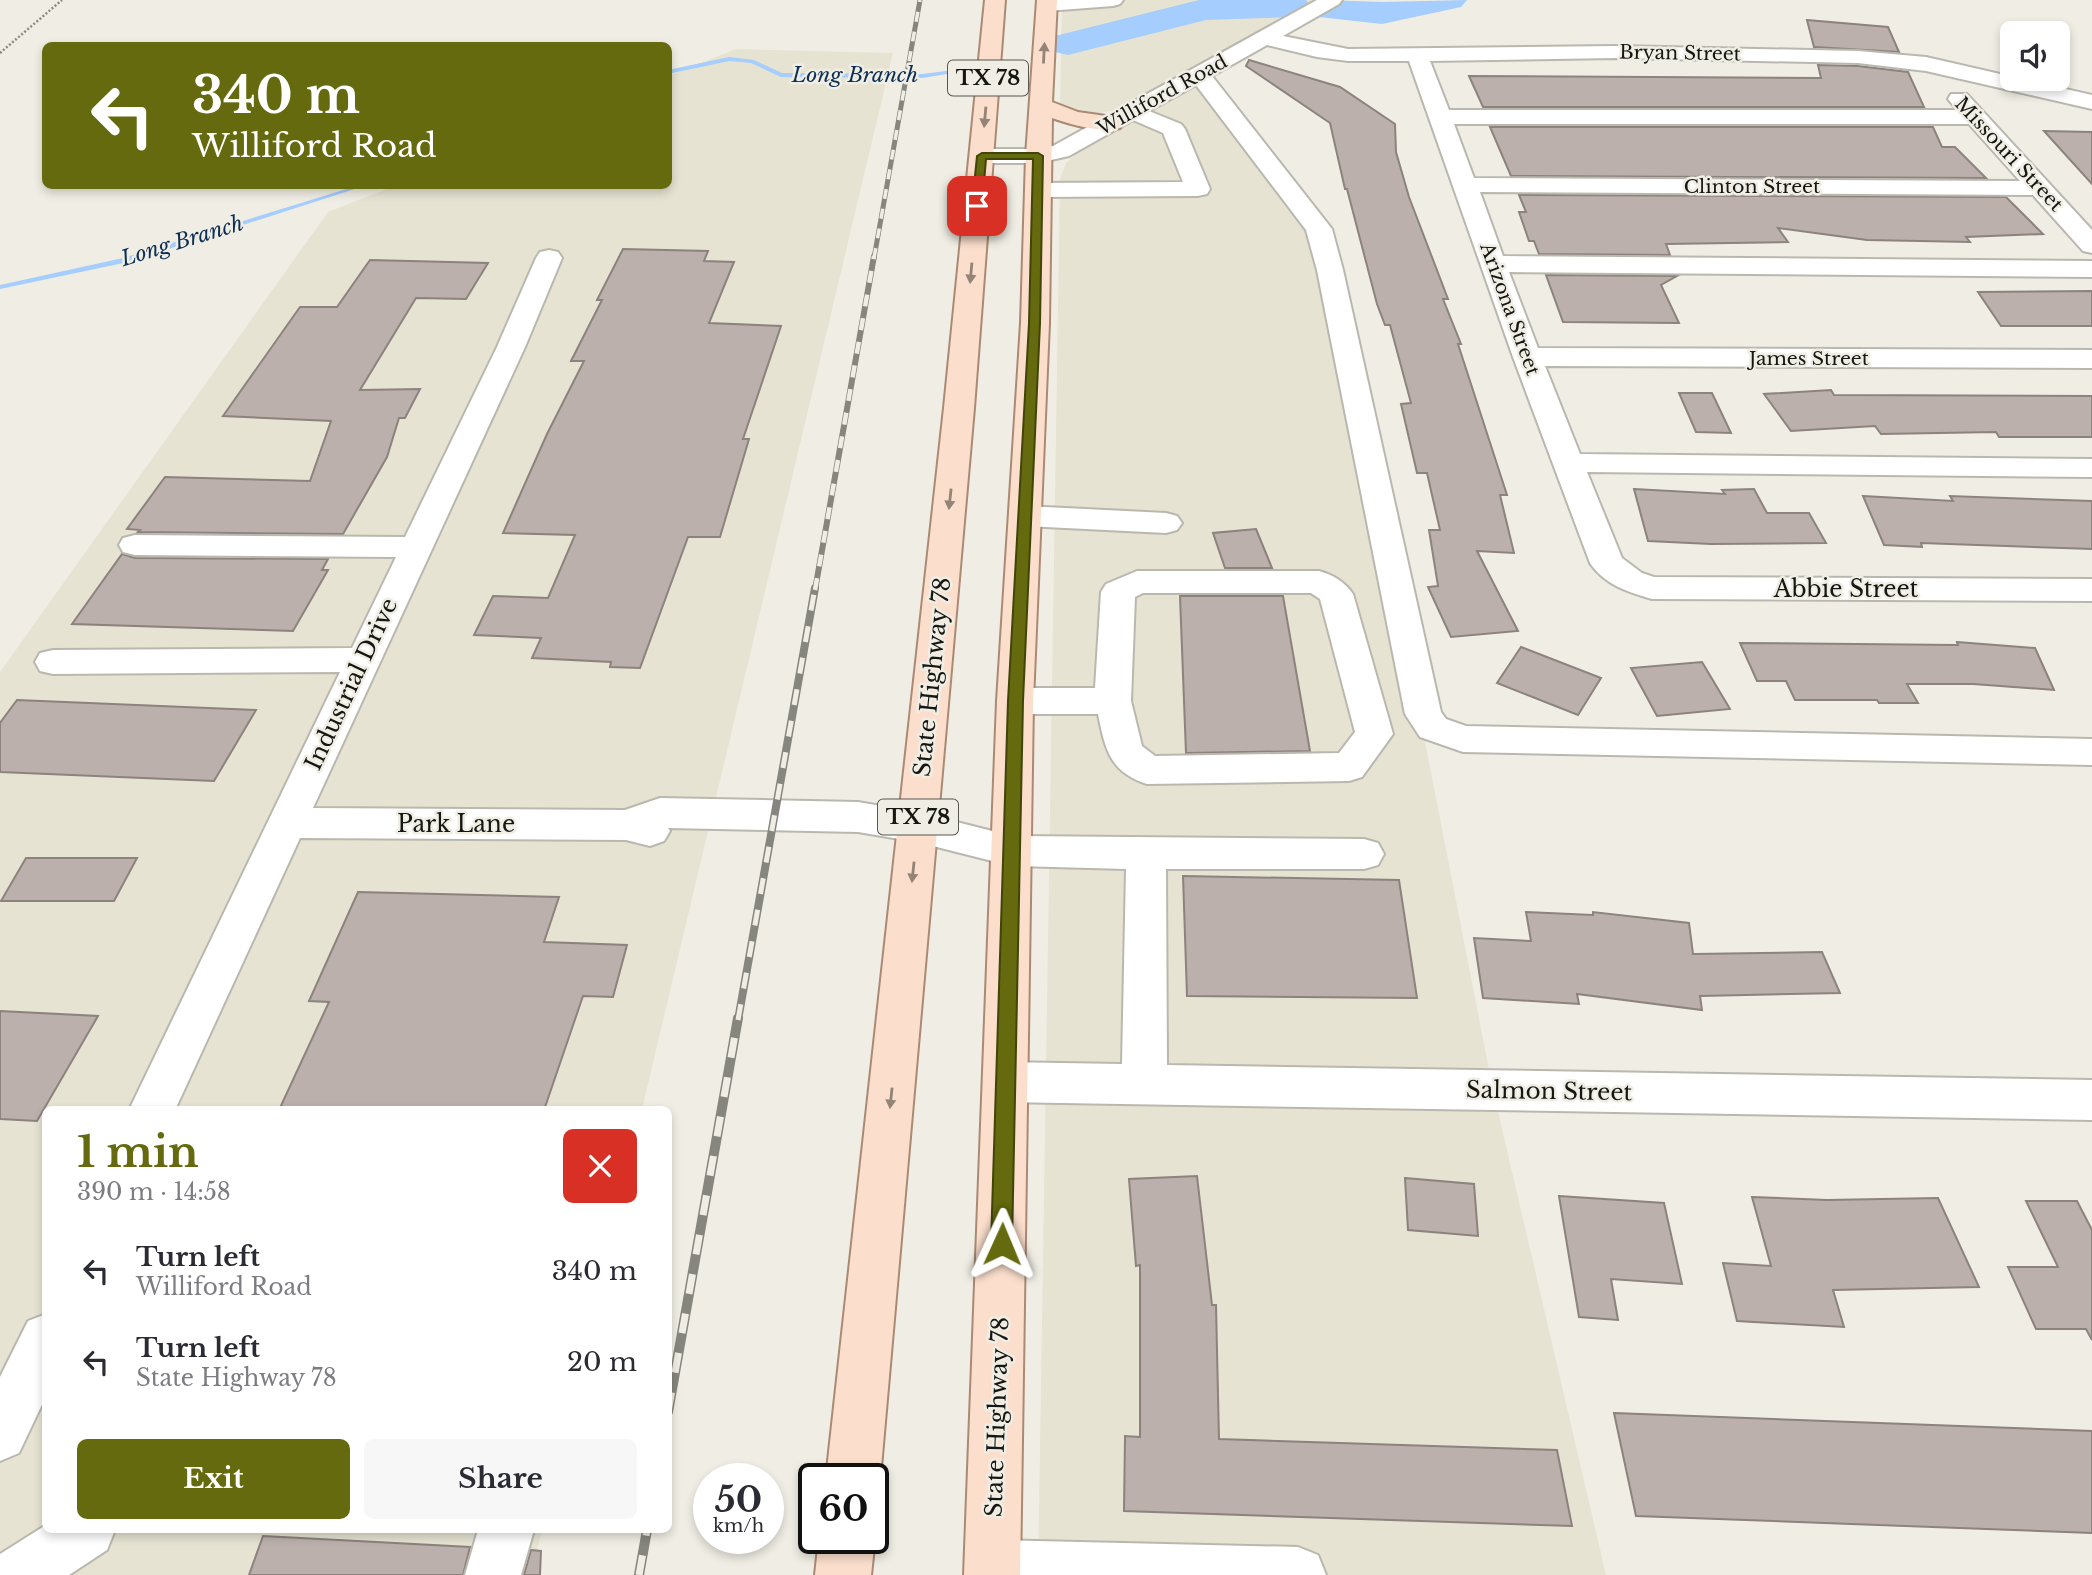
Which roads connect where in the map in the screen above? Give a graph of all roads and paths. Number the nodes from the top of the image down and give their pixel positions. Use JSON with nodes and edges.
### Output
{"nodes":[{"id":1,"x":62,"y":0,"type":"edge"},
{"id":2,"x":995,"y":0,"type":"edge"},
{"id":3,"x":1113,"y":0,"type":"edge"},
{"id":4,"x":1332,"y":0,"type":"edge"},
{"id":5,"x":1047,"y":2,"type":"edge"},
{"id":6,"x":1264,"y":38,"type":"junction"},
{"id":7,"x":0,"y":53,"type":"edge"},
{"id":8,"x":1416,"y":54,"type":"junction"},
{"id":9,"x":1926,"y":64,"type":"junction"},
{"id":10,"x":1200,"y":75,"type":"junction"},
{"id":11,"x":2092,"y":102,"type":"edge"},
{"id":12,"x":1042,"y":106,"type":"junction"},
{"id":13,"x":1439,"y":117,"type":"junction"},
{"id":14,"x":1975,"y":117,"type":"junction"},
{"id":15,"x":1122,"y":118,"type":"junction"},
{"id":16,"x":982,"y":156,"type":"junction"},
{"id":17,"x":1038,"y":173,"type":"junction"},
{"id":18,"x":1464,"y":185,"type":"junction"},
{"id":19,"x":2040,"y":188,"type":"junction"},
{"id":20,"x":2092,"y":244,"type":"edge"},
{"id":21,"x":549,"y":258,"type":"dead end"},
{"id":22,"x":1493,"y":264,"type":"junction"},
{"id":23,"x":2092,"y":269,"type":"edge"},
{"id":24,"x":1527,"y":357,"type":"junction"},
{"id":25,"x":2092,"y":359,"type":"edge"},
{"id":26,"x":1568,"y":463,"type":"junction"},
{"id":27,"x":2092,"y":468,"type":"edge"},
{"id":28,"x":1025,"y":516,"type":"junction"},
{"id":29,"x":1166,"y":523,"type":"dead end"},
{"id":30,"x":135,"y":545,"type":"dead end"},
{"id":31,"x":416,"y":547,"type":"junction"},
{"id":32,"x":1607,"y":563,"type":"joint"},
{"id":33,"x":2092,"y":590,"type":"edge"},
{"id":34,"x":363,"y":660,"type":"junction"},
{"id":35,"x":53,"y":662,"type":"dead end"},
{"id":36,"x":1016,"y":701,"type":"junction"},
{"id":37,"x":1114,"y":701,"type":"junction"},
{"id":38,"x":2092,"y":752,"type":"edge"},
{"id":39,"x":286,"y":823,"type":"junction"},
{"id":40,"x":917,"y":827,"type":"junction"},
{"id":41,"x":1012,"y":850,"type":"junction"},
{"id":42,"x":1364,"y":853,"type":"dead end"},
{"id":43,"x":1146,"y":854,"type":"junction"},
{"id":44,"x":1006,"y":1082,"type":"junction"},
{"id":45,"x":1144,"y":1084,"type":"junction"},
{"id":46,"x":2092,"y":1100,"type":"edge"},
{"id":47,"x":154,"y":1106,"type":"edge"},
{"id":48,"x":42,"y":1347,"type":"edge"},
{"id":49,"x":0,"y":1434,"type":"edge"},
{"id":50,"x":855,"y":1463,"type":"edge"},
{"id":51,"x":82,"y":1533,"type":"edge"},
{"id":52,"x":505,"y":1533,"type":"edge"},
{"id":53,"x":845,"y":1554,"type":"edge"},
{"id":54,"x":993,"y":1572,"type":"edge"},
{"id":55,"x":19,"y":1575,"type":"edge"},
{"id":56,"x":493,"y":1575,"type":"edge"},
{"id":57,"x":843,"y":1575,"type":"edge"},
{"id":58,"x":1298,"y":1575,"type":"edge"}],
"edges":[{"from":1,"to":7,"type":"path"},
{"from":2,"to":16,"type":"main road","name":"State Highway 78","number":"TX 78","one_way":true},
{"from":3,"to":5,"type":"street"},
{"from":4,"to":6,"type":"street","name":"Williford Road"},
{"from":12,"to":5,"type":"main road","name":"State Highway 78","number":"TX 78","one_way":true},
{"from":6,"to":8,"type":"street","name":"Bryan Street"},
{"from":6,"to":10,"type":"street","name":"Williford Road"},
{"from":8,"to":9,"type":"street","name":"Bryan Street"},
{"from":8,"to":13,"type":"street","name":"Arizona Street"},
{"from":9,"to":11,"type":"street","name":"Bryan Street"},
{"from":9,"to":14,"type":"street","name":"Missouri Street"},
{"from":10,"to":15,"type":"street","name":"Williford Road"},
{"from":10,"to":38,"type":"street"},
{"from":12,"to":15,"type":"main road"},
{"from":12,"to":17,"type":"main road","name":"State Highway 78","number":"TX 78"},
{"from":13,"to":14,"type":"street"},
{"from":13,"to":18,"type":"street","name":"Arizona Street"},
{"from":14,"to":19,"type":"street","name":"Missouri Street"},
{"from":15,"to":17,"type":"street","name":"Williford Road"},
{"from":15,"to":17,"type":"street"},
{"from":16,"to":17,"type":"street","name":"Williford Road"},
{"from":16,"to":40,"type":"main road","name":"State Highway 78","number":"TX 78","one_way":true},
{"from":17,"to":28,"type":"main road","name":"State Highway 78","number":"TX 78"},
{"from":18,"to":19,"type":"street","name":"Clinton Street"},
{"from":18,"to":22,"type":"street","name":"Arizona Street"},
{"from":19,"to":20,"type":"street","name":"Missouri Street"},
{"from":21,"to":31,"type":"street","name":"Industrial Drive"},
{"from":22,"to":23,"type":"street"},
{"from":22,"to":24,"type":"street","name":"Arizona Street"},
{"from":24,"to":25,"type":"street","name":"James Street"},
{"from":24,"to":26,"type":"street","name":"Arizona Street"},
{"from":26,"to":27,"type":"street"},
{"from":26,"to":32,"type":"street","name":"Arizona Street"},
{"from":28,"to":29,"type":"street"},
{"from":28,"to":36,"type":"main road","name":"State Highway 78","number":"TX 78"},
{"from":30,"to":31,"type":"street"},
{"from":31,"to":34,"type":"street","name":"Industrial Drive"},
{"from":32,"to":33,"type":"street","name":"Abbie Street"},
{"from":34,"to":35,"type":"street"},
{"from":34,"to":39,"type":"street","name":"Industrial Drive"},
{"from":36,"to":37,"type":"street"},
{"from":36,"to":41,"type":"main road","name":"State Highway 78","number":"TX 78"},
{"from":37,"to":37,"type":"street"},
{"from":39,"to":40,"type":"street","name":"Park Lane"},
{"from":39,"to":47,"type":"street","name":"Industrial Drive"},
{"from":40,"to":41,"type":"street","name":"Park Lane"},
{"from":40,"to":50,"type":"main road","name":"State Highway 78","number":"TX 78","one_way":true},
{"from":41,"to":43,"type":"street","name":"Park Lane"},
{"from":41,"to":44,"type":"main road","name":"State Highway 78","number":"TX 78"},
{"from":42,"to":43,"type":"street","name":"Park Lane"},
{"from":43,"to":45,"type":"street"},
{"from":44,"to":45,"type":"street","name":"Salmon Street"},
{"from":44,"to":54,"type":"main road","name":"State Highway 78","number":"TX 78"},
{"from":45,"to":46,"type":"street","name":"Salmon Street"},
{"from":48,"to":49,"type":"street"},
{"from":51,"to":55,"type":"street"},
{"from":52,"to":56,"type":"street"},
{"from":53,"to":57,"type":"main road"},
{"from":54,"to":58,"type":"street"}]}
